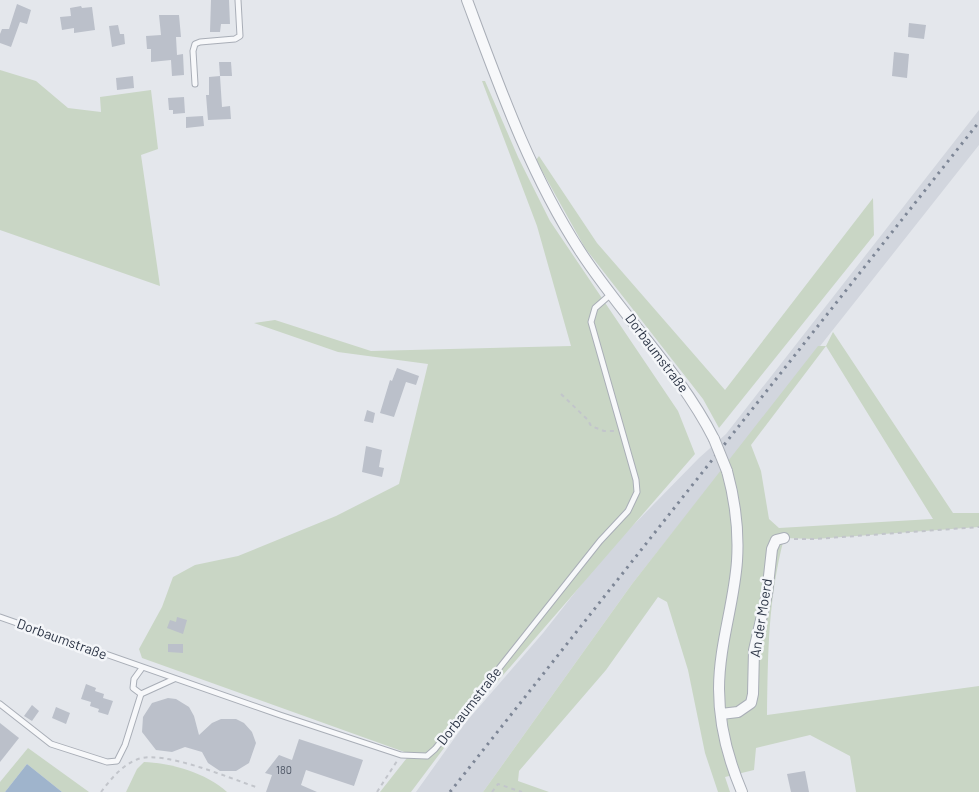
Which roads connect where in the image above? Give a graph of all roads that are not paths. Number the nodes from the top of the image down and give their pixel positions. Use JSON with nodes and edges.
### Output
{"nodes":[{"id":1,"x":238,"y":0,"type":"edge"},
{"id":2,"x":467,"y":0,"type":"edge"},
{"id":3,"x":195,"y":84,"type":"dead end"},
{"id":4,"x":611,"y":294,"type":"junction"},
{"id":5,"x":784,"y":538,"type":"road end"},
{"id":6,"x":0,"y":617,"type":"edge"},
{"id":7,"x":142,"y":668,"type":"junction"},
{"id":8,"x":174,"y":679,"type":"junction"},
{"id":9,"x":141,"y":694,"type":"junction"},
{"id":10,"x":0,"y":704,"type":"edge"},
{"id":11,"x":721,"y":714,"type":"junction"},
{"id":12,"x":742,"y":792,"type":"edge"}],
"edges":[{"from":1,"to":3,"type":"lane"},
{"from":2,"to":4,"type":"street","name":"Dorbaumstraße"},
{"from":4,"to":8,"type":"lane","name":"Dorbaumstraße"},
{"from":4,"to":11,"type":"street","name":"Dorbaumstraße","bridge":true},
{"from":5,"to":11,"type":"street","name":"An der Moerd"},
{"from":6,"to":7,"type":"lane","name":"Dorbaumstraße"},
{"from":7,"to":8,"type":"lane","name":"Dorbaumstraße"},
{"from":7,"to":9,"type":"lane"},
{"from":8,"to":9,"type":"lane"},
{"from":9,"to":10,"type":"lane"},
{"from":11,"to":12,"type":"street","name":"Dorbaumstraße"}]}
